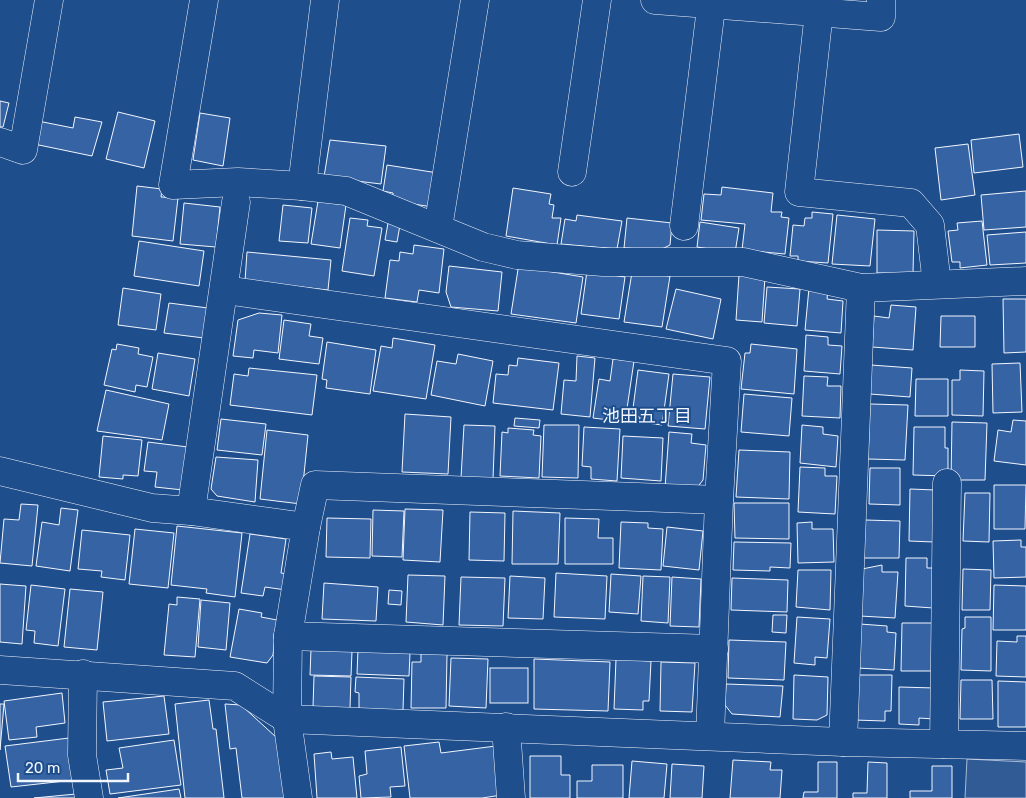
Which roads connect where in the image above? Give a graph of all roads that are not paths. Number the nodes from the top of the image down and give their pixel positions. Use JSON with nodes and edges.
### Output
{"nodes":[{"id":1,"x":49,"y":0,"type":"edge"},
{"id":2,"x":204,"y":0,"type":"edge"},
{"id":3,"x":325,"y":0,"type":"edge"},
{"id":4,"x":475,"y":0,"type":"edge"},
{"id":5,"x":597,"y":0,"type":"edge"},
{"id":6,"x":655,"y":0,"type":"edge"},
{"id":7,"x":881,"y":0,"type":"edge"},
{"id":8,"x":712,"y":2,"type":"edge"},
{"id":9,"x":819,"y":12,"type":"junction"},
{"id":10,"x":12,"y":146,"type":"edge"},
{"id":11,"x":572,"y":172,"type":"dead end"},
{"id":12,"x":302,"y":186,"type":"junction"},
{"id":13,"x":236,"y":202,"type":"dead end"},
{"id":14,"x":684,"y":226,"type":"dead end"},
{"id":15,"x":438,"y":228,"type":"junction"},
{"id":16,"x":1026,"y":281,"type":"edge"},
{"id":17,"x":937,"y":284,"type":"junction"},
{"id":18,"x":861,"y":288,"type":"junction"},
{"id":19,"x":225,"y":290,"type":"junction"},
{"id":20,"x":0,"y":471,"type":"edge"},
{"id":21,"x":947,"y":483,"type":"dead end"},
{"id":22,"x":719,"y":500,"type":"junction"},
{"id":23,"x":191,"y":511,"type":"junction"},
{"id":24,"x":306,"y":527,"type":"junction"},
{"id":25,"x":288,"y":636,"type":"junction"},
{"id":26,"x":714,"y":649,"type":"junction"},
{"id":27,"x":0,"y":670,"type":"edge"},
{"id":28,"x":83,"y":674,"type":"junction"},
{"id":29,"x":287,"y":719,"type":"junction"},
{"id":30,"x":506,"y":727,"type":"junction"},
{"id":31,"x":710,"y":736,"type":"junction"},
{"id":32,"x":843,"y":742,"type":"junction"},
{"id":33,"x":944,"y":744,"type":"junction"},
{"id":34,"x":1026,"y":746,"type":"edge"},
{"id":35,"x":89,"y":798,"type":"edge"},
{"id":36,"x":298,"y":798,"type":"edge"},
{"id":37,"x":511,"y":798,"type":"edge"}],
"edges":[{"from":1,"to":10,"type":"street"},
{"from":2,"to":12,"type":"street"},
{"from":3,"to":12,"type":"street"},
{"from":4,"to":15,"type":"street"},
{"from":5,"to":11,"type":"street"},
{"from":6,"to":8,"type":"street"},
{"from":7,"to":9,"type":"street"},
{"from":8,"to":9,"type":"street"},
{"from":8,"to":14,"type":"street"},
{"from":9,"to":17,"type":"street"},
{"from":12,"to":15,"type":"street"},
{"from":13,"to":19,"type":"street"},
{"from":15,"to":18,"type":"street"},
{"from":16,"to":17,"type":"street"},
{"from":17,"to":18,"type":"street"},
{"from":18,"to":32,"type":"street"},
{"from":19,"to":22,"type":"street"},
{"from":19,"to":23,"type":"street"},
{"from":20,"to":23,"type":"street"},
{"from":21,"to":33,"type":"street"},
{"from":22,"to":24,"type":"street"},
{"from":22,"to":26,"type":"street"},
{"from":23,"to":24,"type":"street"},
{"from":24,"to":25,"type":"street"},
{"from":25,"to":26,"type":"street"},
{"from":25,"to":29,"type":"street"},
{"from":26,"to":31,"type":"street"},
{"from":27,"to":28,"type":"street"},
{"from":28,"to":29,"type":"street"},
{"from":28,"to":35,"type":"street"},
{"from":29,"to":30,"type":"street"},
{"from":29,"to":36,"type":"street"},
{"from":30,"to":31,"type":"street"},
{"from":30,"to":37,"type":"street"},
{"from":31,"to":32,"type":"street"},
{"from":32,"to":33,"type":"street"},
{"from":33,"to":34,"type":"street"}]}
